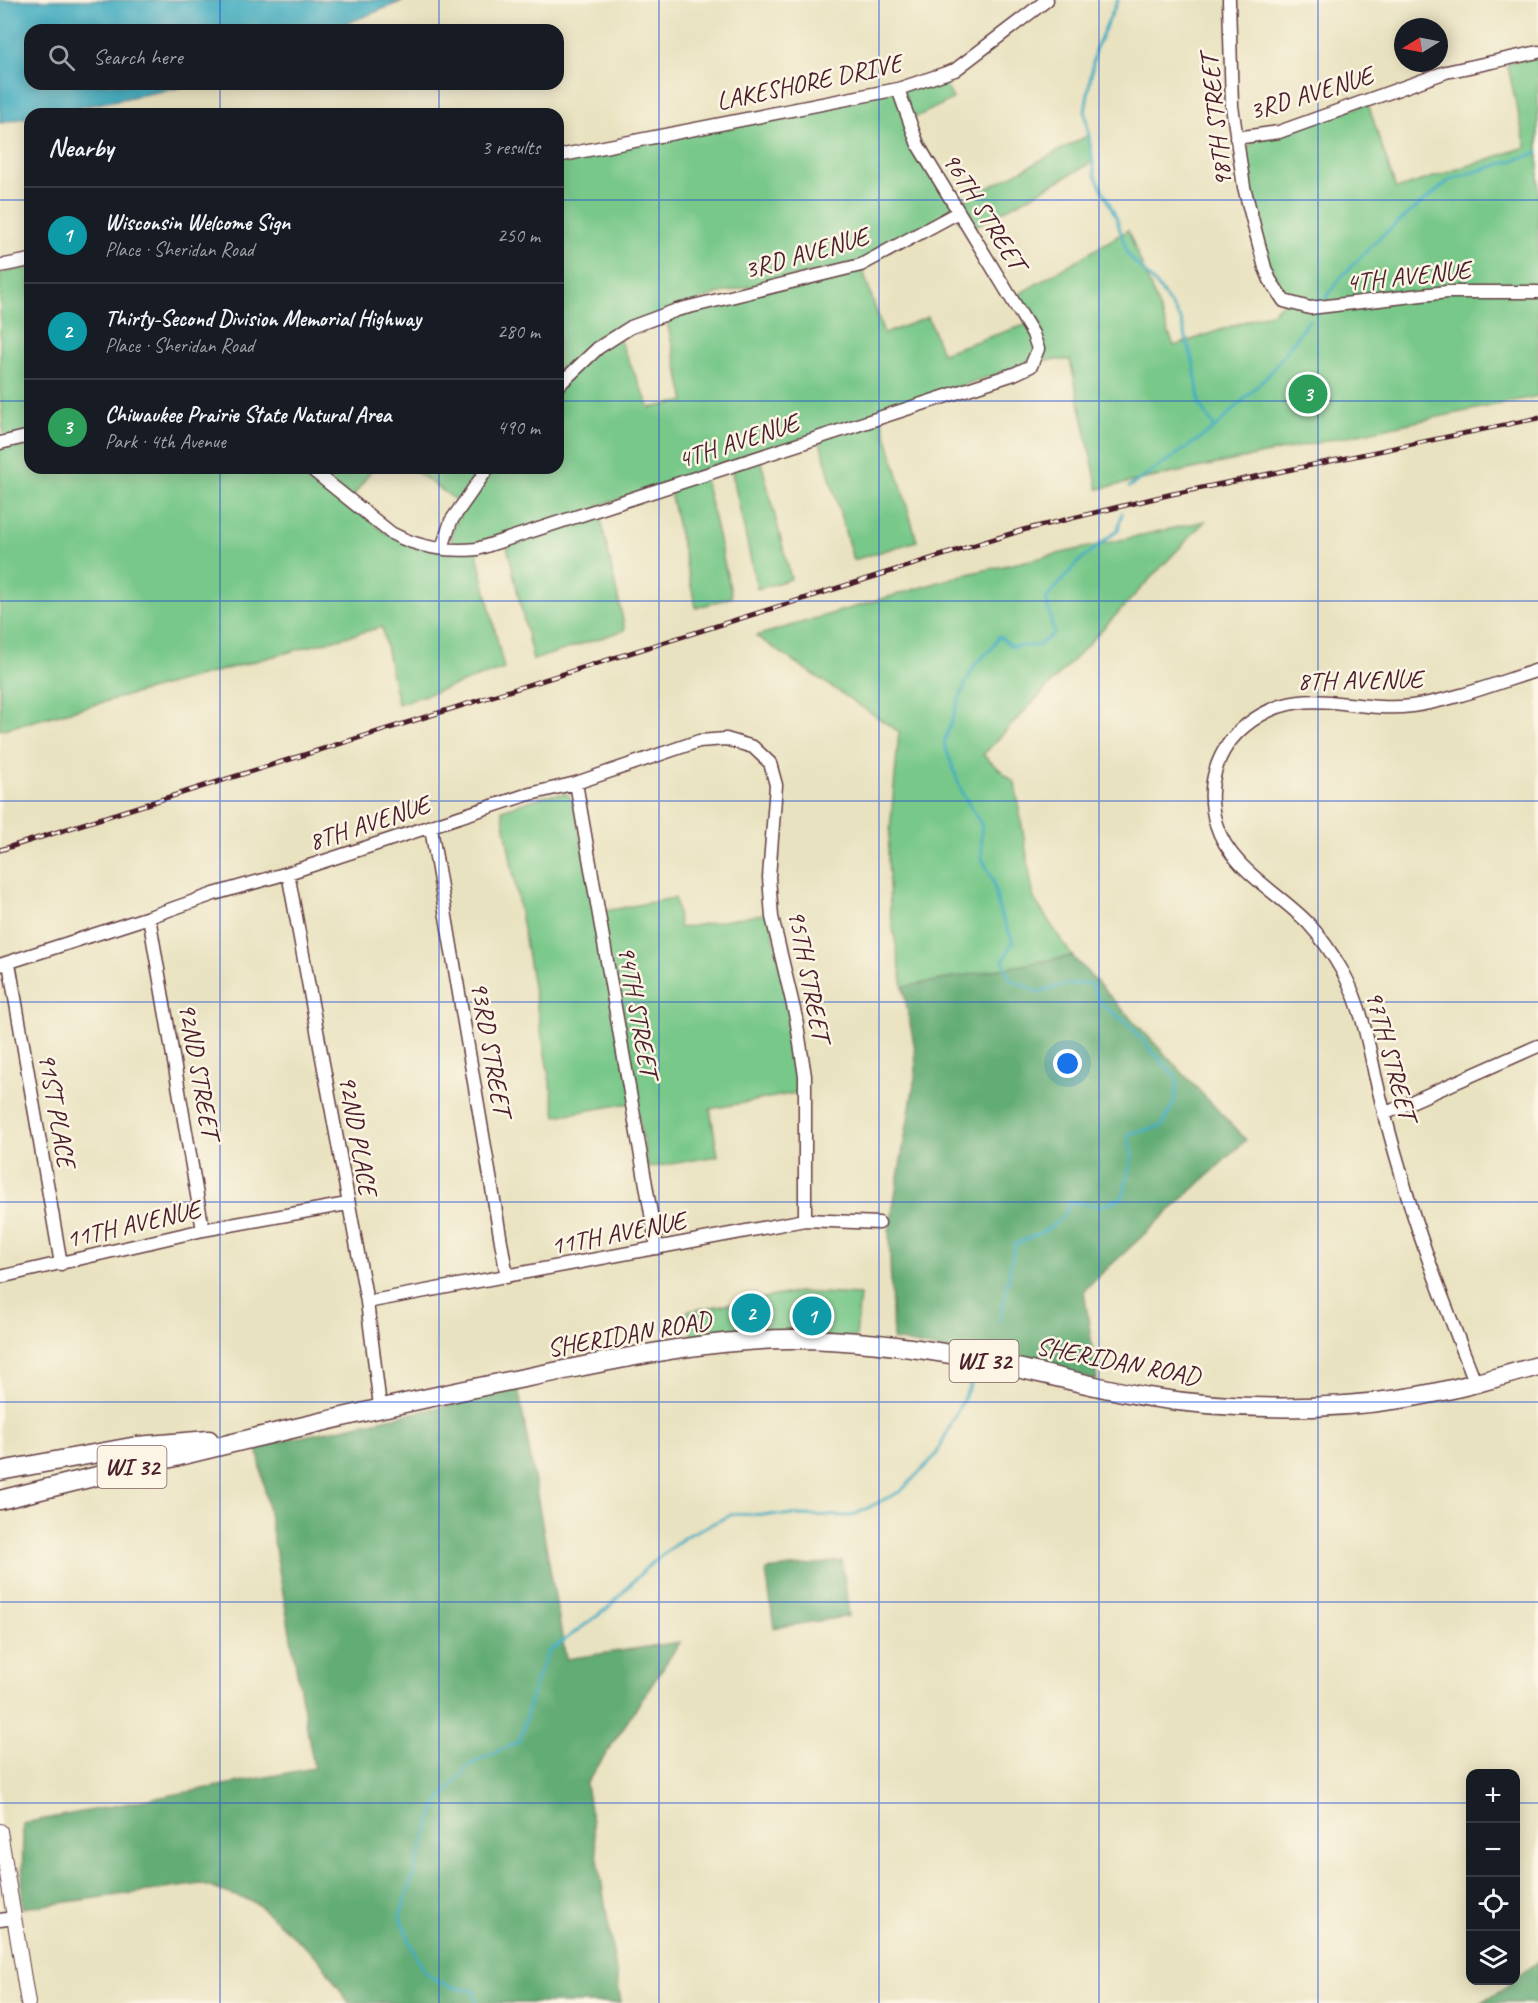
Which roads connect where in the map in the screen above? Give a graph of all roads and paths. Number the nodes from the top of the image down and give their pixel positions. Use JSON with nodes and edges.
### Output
{"nodes":[{"id":1,"x":1047,"y":0,"type":"edge"},
{"id":2,"x":1228,"y":0,"type":"edge"},
{"id":3,"x":1538,"y":52,"type":"edge"},
{"id":4,"x":898,"y":88,"type":"junction"},
{"id":5,"x":1236,"y":138,"type":"junction"},
{"id":6,"x":564,"y":155,"type":"edge"},
{"id":7,"x":957,"y":213,"type":"junction"},
{"id":8,"x":24,"y":261,"type":"edge"},
{"id":9,"x":0,"y":266,"type":"edge"},
{"id":10,"x":1538,"y":292,"type":"edge"},
{"id":11,"x":1284,"y":301,"type":"joint"},
{"id":12,"x":1038,"y":354,"type":"joint"},
{"id":13,"x":564,"y":380,"type":"edge"},
{"id":14,"x":24,"y":437,"type":"edge"},
{"id":15,"x":0,"y":443,"type":"edge"},
{"id":16,"x":317,"y":474,"type":"edge"},
{"id":17,"x":484,"y":474,"type":"edge"},
{"id":18,"x":442,"y":548,"type":"junction"},
{"id":19,"x":1538,"y":670,"type":"edge"},
{"id":20,"x":1228,"y":742,"type":"joint"},
{"id":21,"x":753,"y":747,"type":"joint"},
{"id":22,"x":576,"y":783,"type":"junction"},
{"id":23,"x":431,"y":828,"type":"junction"},
{"id":24,"x":288,"y":873,"type":"junction"},
{"id":25,"x":150,"y":917,"type":"junction"},
{"id":26,"x":4,"y":964,"type":"edge"},
{"id":27,"x":1538,"y":1047,"type":"edge"},
{"id":28,"x":1384,"y":1114,"type":"junction"},
{"id":29,"x":347,"y":1204,"type":"junction"},
{"id":30,"x":806,"y":1220,"type":"junction"},
{"id":31,"x":879,"y":1223,"type":"dead end"},
{"id":32,"x":203,"y":1230,"type":"junction"},
{"id":33,"x":657,"y":1248,"type":"junction"},
{"id":34,"x":61,"y":1264,"type":"junction"},
{"id":35,"x":0,"y":1277,"type":"edge"},
{"id":36,"x":507,"y":1277,"type":"junction"},
{"id":37,"x":367,"y":1302,"type":"junction"},
{"id":38,"x":1538,"y":1366,"type":"edge"},
{"id":39,"x":1476,"y":1384,"type":"junction"},
{"id":40,"x":380,"y":1406,"type":"junction"},
{"id":41,"x":264,"y":1435,"type":"junction"},
{"id":42,"x":0,"y":1471,"type":"edge"},
{"id":43,"x":0,"y":1500,"type":"edge"},
{"id":44,"x":0,"y":1831,"type":"edge"},
{"id":45,"x":7,"y":1919,"type":"edge"},
{"id":46,"x":28,"y":2003,"type":"edge"}],
"edges":[{"from":1,"to":4,"type":"street","name":"LAKESHORE DRIVE"},
{"from":2,"to":5,"type":"street","name":"98TH STREET"},
{"from":3,"to":5,"type":"street","name":"3RD AVENUE"},
{"from":4,"to":6,"type":"street","name":"LAKESHORE DRIVE"},
{"from":4,"to":7,"type":"street","name":"96TH STREET"},
{"from":5,"to":11,"type":"street","name":"98TH STREET"},
{"from":7,"to":12,"type":"street","name":"96TH STREET"},
{"from":7,"to":13,"type":"street","name":"3RD AVENUE"},
{"from":8,"to":9,"type":"street"},
{"from":10,"to":11,"type":"street","name":"4TH AVENUE"},
{"from":12,"to":18,"type":"street","name":"4TH AVENUE"},
{"from":14,"to":15,"type":"street"},
{"from":16,"to":18,"type":"street"},
{"from":17,"to":18,"type":"street"},
{"from":19,"to":20,"type":"street","name":"8TH AVENUE"},
{"from":20,"to":28,"type":"street","name":"97TH STREET"},
{"from":21,"to":22,"type":"street","name":"8TH AVENUE"},
{"from":21,"to":30,"type":"street","name":"95TH STREET"},
{"from":22,"to":23,"type":"street","name":"8TH AVENUE"},
{"from":22,"to":33,"type":"street","name":"94TH STREET"},
{"from":23,"to":24,"type":"street","name":"8TH AVENUE"},
{"from":23,"to":36,"type":"street","name":"93RD STREET"},
{"from":24,"to":25,"type":"street","name":"8TH AVENUE"},
{"from":24,"to":29,"type":"street","name":"92ND PLACE"},
{"from":25,"to":26,"type":"street","name":"8TH AVENUE"},
{"from":25,"to":32,"type":"street","name":"92ND STREET"},
{"from":26,"to":34,"type":"street","name":"91ST PLACE"},
{"from":27,"to":28,"type":"street"},
{"from":28,"to":39,"type":"street","name":"97TH STREET"},
{"from":29,"to":32,"type":"street","name":"11TH AVENUE"},
{"from":29,"to":37,"type":"street","name":"92ND PLACE"},
{"from":30,"to":31,"type":"street","name":"11TH AVENUE"},
{"from":30,"to":33,"type":"street","name":"11TH AVENUE"},
{"from":32,"to":34,"type":"street","name":"11TH AVENUE"},
{"from":33,"to":36,"type":"street","name":"11TH AVENUE"},
{"from":34,"to":35,"type":"street","name":"11TH AVENUE"},
{"from":36,"to":37,"type":"street","name":"11TH AVENUE"},
{"from":37,"to":40,"type":"street","name":"92ND PLACE"},
{"from":38,"to":39,"type":"main road","name":"SHERIDAN ROAD","number":"WI 32"},
{"from":39,"to":40,"type":"main road","name":"SHERIDAN ROAD","number":"WI 32"},
{"from":40,"to":41,"type":"main road","name":"SHERIDAN ROAD","number":"WI 32"},
{"from":41,"to":42,"type":"main road","name":"SHERIDAN ROAD","number":"WI 32"},
{"from":41,"to":43,"type":"main road","name":"SHERIDAN ROAD","number":"WI 32"},
{"from":44,"to":45,"type":"street"},
{"from":45,"to":46,"type":"street"}]}
